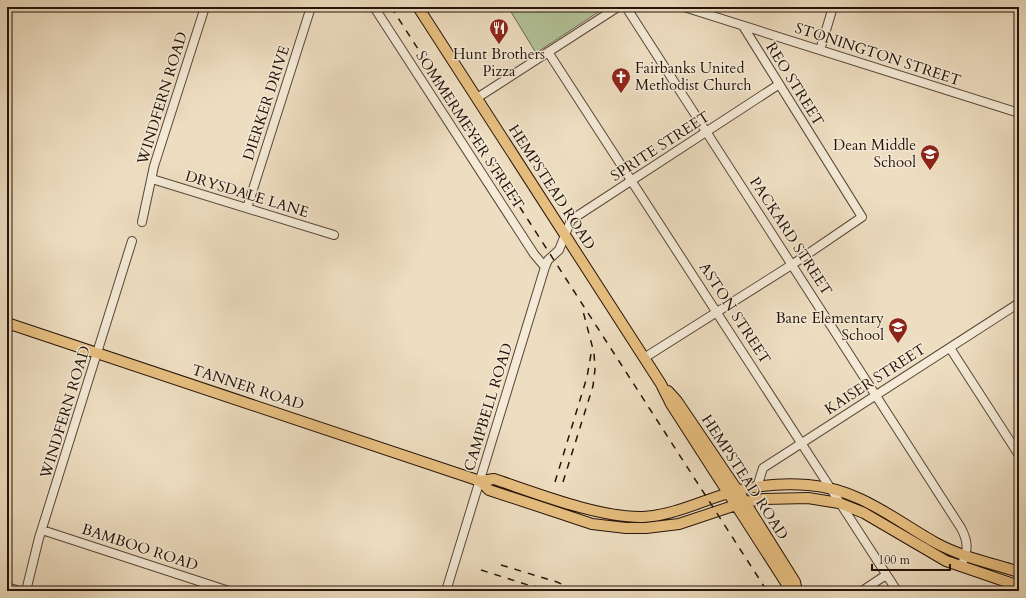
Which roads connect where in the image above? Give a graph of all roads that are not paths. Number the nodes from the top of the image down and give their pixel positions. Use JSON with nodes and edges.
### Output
{"nodes":[{"id":1,"x":205,"y":7,"type":"edge"},
{"id":2,"x":311,"y":7,"type":"edge"},
{"id":3,"x":374,"y":7,"type":"edge"},
{"id":4,"x":418,"y":7,"type":"edge"},
{"id":5,"x":618,"y":7,"type":"edge"},
{"id":6,"x":626,"y":7,"type":"edge"},
{"id":7,"x":684,"y":7,"type":"edge"},
{"id":8,"x":833,"y":7,"type":"edge"},
{"id":9,"x":743,"y":26,"type":"junction"},
{"id":10,"x":820,"y":50,"type":"junction"},
{"id":11,"x":548,"y":52,"type":"junction"},
{"id":12,"x":778,"y":85,"type":"junction"},
{"id":13,"x":477,"y":98,"type":"junction"},
{"id":14,"x":1019,"y":113,"type":"edge"},
{"id":15,"x":707,"y":132,"type":"junction"},
{"id":16,"x":152,"y":179,"type":"junction"},
{"id":17,"x":632,"y":180,"type":"junction"},
{"id":18,"x":247,"y":208,"type":"junction"},
{"id":19,"x":142,"y":222,"type":"dead end"},
{"id":20,"x":334,"y":235,"type":"dead end"},
{"id":21,"x":565,"y":236,"type":"junction"},
{"id":22,"x":132,"y":241,"type":"dead end"},
{"id":23,"x":793,"y":264,"type":"junction"},
{"id":24,"x":545,"y":267,"type":"junction"},
{"id":25,"x":1019,"y":303,"type":"edge"},
{"id":26,"x":718,"y":312,"type":"junction"},
{"id":27,"x":7,"y":323,"type":"edge"},
{"id":28,"x":950,"y":348,"type":"junction"},
{"id":29,"x":98,"y":353,"type":"junction"},
{"id":30,"x":644,"y":358,"type":"junction"},
{"id":31,"x":876,"y":396,"type":"junction"},
{"id":32,"x":802,"y":442,"type":"junction"},
{"id":33,"x":1019,"y":455,"type":"edge"},
{"id":34,"x":480,"y":481,"type":"junction"},
{"id":35,"x":757,"y":487,"type":"junction"},
{"id":36,"x":830,"y":489,"type":"junction"},
{"id":37,"x":734,"y":492,"type":"junction"},
{"id":38,"x":562,"y":501,"type":"junction"},
{"id":39,"x":741,"y":503,"type":"junction"},
{"id":40,"x":839,"y":503,"type":"junction"},
{"id":41,"x":559,"y":513,"type":"junction"},
{"id":42,"x":903,"y":521,"type":"junction"},
{"id":43,"x":42,"y":530,"type":"junction"},
{"id":44,"x":897,"y":532,"type":"junction"},
{"id":45,"x":966,"y":555,"type":"junction"},
{"id":46,"x":961,"y":566,"type":"junction"},
{"id":47,"x":1019,"y":572,"type":"edge"},
{"id":48,"x":886,"y":575,"type":"junction"},
{"id":49,"x":7,"y":587,"type":"edge"},
{"id":50,"x":1014,"y":587,"type":"edge"},
{"id":51,"x":19,"y":591,"type":"edge"},
{"id":52,"x":26,"y":591,"type":"edge"},
{"id":53,"x":229,"y":591,"type":"edge"},
{"id":54,"x":446,"y":591,"type":"edge"},
{"id":55,"x":796,"y":591,"type":"edge"},
{"id":56,"x":862,"y":591,"type":"edge"},
{"id":57,"x":897,"y":591,"type":"edge"}],
"edges":[{"from":1,"to":16,"type":"street","name":"WINDFERN ROAD"},
{"from":2,"to":18,"type":"street","name":"DIERKER DRIVE"},
{"from":3,"to":24,"type":"street","name":"SOMMERMEYER STREET"},
{"from":4,"to":13,"type":"main road","name":"HEMPSTEAD ROAD"},
{"from":5,"to":11,"type":"street"},
{"from":6,"to":15,"type":"street","name":"PACKARD STREET"},
{"from":7,"to":9,"type":"street","name":"STONINGTON STREET"},
{"from":8,"to":10,"type":"street"},
{"from":9,"to":10,"type":"street","name":"STONINGTON STREET"},
{"from":9,"to":12,"type":"street","name":"REO STREET"},
{"from":10,"to":14,"type":"street","name":"STONINGTON STREET"},
{"from":11,"to":13,"type":"street"},
{"from":11,"to":17,"type":"street","name":"ASTON STREET"},
{"from":12,"to":15,"type":"street","name":"SPRITE STREET"},
{"from":12,"to":23,"type":"street","name":"REO STREET"},
{"from":13,"to":21,"type":"main road","name":"HEMPSTEAD ROAD"},
{"from":15,"to":17,"type":"street","name":"SPRITE STREET"},
{"from":15,"to":23,"type":"street","name":"PACKARD STREET"},
{"from":16,"to":18,"type":"street","name":"DRYSDALE LANE"},
{"from":16,"to":19,"type":"street","name":"WINDFERN ROAD"},
{"from":17,"to":21,"type":"street","name":"SPRITE STREET"},
{"from":17,"to":26,"type":"street","name":"ASTON STREET"},
{"from":18,"to":20,"type":"street","name":"DRYSDALE LANE"},
{"from":21,"to":24,"type":"street","name":"CAMPBELL ROAD"},
{"from":21,"to":30,"type":"main road","name":"HEMPSTEAD ROAD"},
{"from":22,"to":29,"type":"street","name":"WINDFERN ROAD"},
{"from":23,"to":26,"type":"street"},
{"from":23,"to":31,"type":"street","name":"PACKARD STREET"},
{"from":24,"to":34,"type":"street","name":"CAMPBELL ROAD"},
{"from":25,"to":28,"type":"street","name":"KAISER STREET"},
{"from":26,"to":30,"type":"street"},
{"from":26,"to":32,"type":"street","name":"ASTON STREET"},
{"from":27,"to":29,"type":"main road","name":"TANNER ROAD"},
{"from":28,"to":31,"type":"street","name":"KAISER STREET"},
{"from":28,"to":33,"type":"street"},
{"from":29,"to":34,"type":"main road","name":"TANNER ROAD"},
{"from":29,"to":43,"type":"street","name":"WINDFERN ROAD"},
{"from":30,"to":37,"type":"main road","name":"HEMPSTEAD ROAD"},
{"from":31,"to":32,"type":"street","name":"KAISER STREET"},
{"from":31,"to":45,"type":"street","name":"PACKARD STREET"},
{"from":32,"to":35,"type":"street","name":"KAISER STREET"},
{"from":32,"to":36,"type":"street","name":"ASTON STREET"},
{"from":34,"to":38,"type":"main road"},
{"from":34,"to":41,"type":"main road"},
{"from":34,"to":54,"type":"street","name":"CAMPBELL ROAD"},
{"from":35,"to":36,"type":"main road"},
{"from":35,"to":37,"type":"main road"},
{"from":36,"to":40,"type":"street","name":"ASTON STREET"},
{"from":36,"to":42,"type":"main road"},
{"from":37,"to":38,"type":"main road"},
{"from":37,"to":39,"type":"main road","name":"HEMPSTEAD ROAD"},
{"from":38,"to":41,"type":"main road"},
{"from":39,"to":40,"type":"main road"},
{"from":39,"to":41,"type":"main road"},
{"from":39,"to":55,"type":"main road","name":"HEMPSTEAD ROAD"},
{"from":40,"to":44,"type":"main road"},
{"from":40,"to":48,"type":"street","name":"ASTON STREET"},
{"from":42,"to":44,"type":"main road"},
{"from":42,"to":45,"type":"main road"},
{"from":43,"to":52,"type":"street","name":"WINDFERN ROAD"},
{"from":43,"to":53,"type":"street","name":"BAMBOO ROAD"},
{"from":44,"to":46,"type":"main road"},
{"from":45,"to":46,"type":"street","name":"PACKARD STREET"},
{"from":45,"to":47,"type":"main road"},
{"from":46,"to":50,"type":"main road"},
{"from":48,"to":56,"type":"street"},
{"from":48,"to":57,"type":"street","name":"ASTON STREET"},
{"from":49,"to":51,"type":"street"}]}
